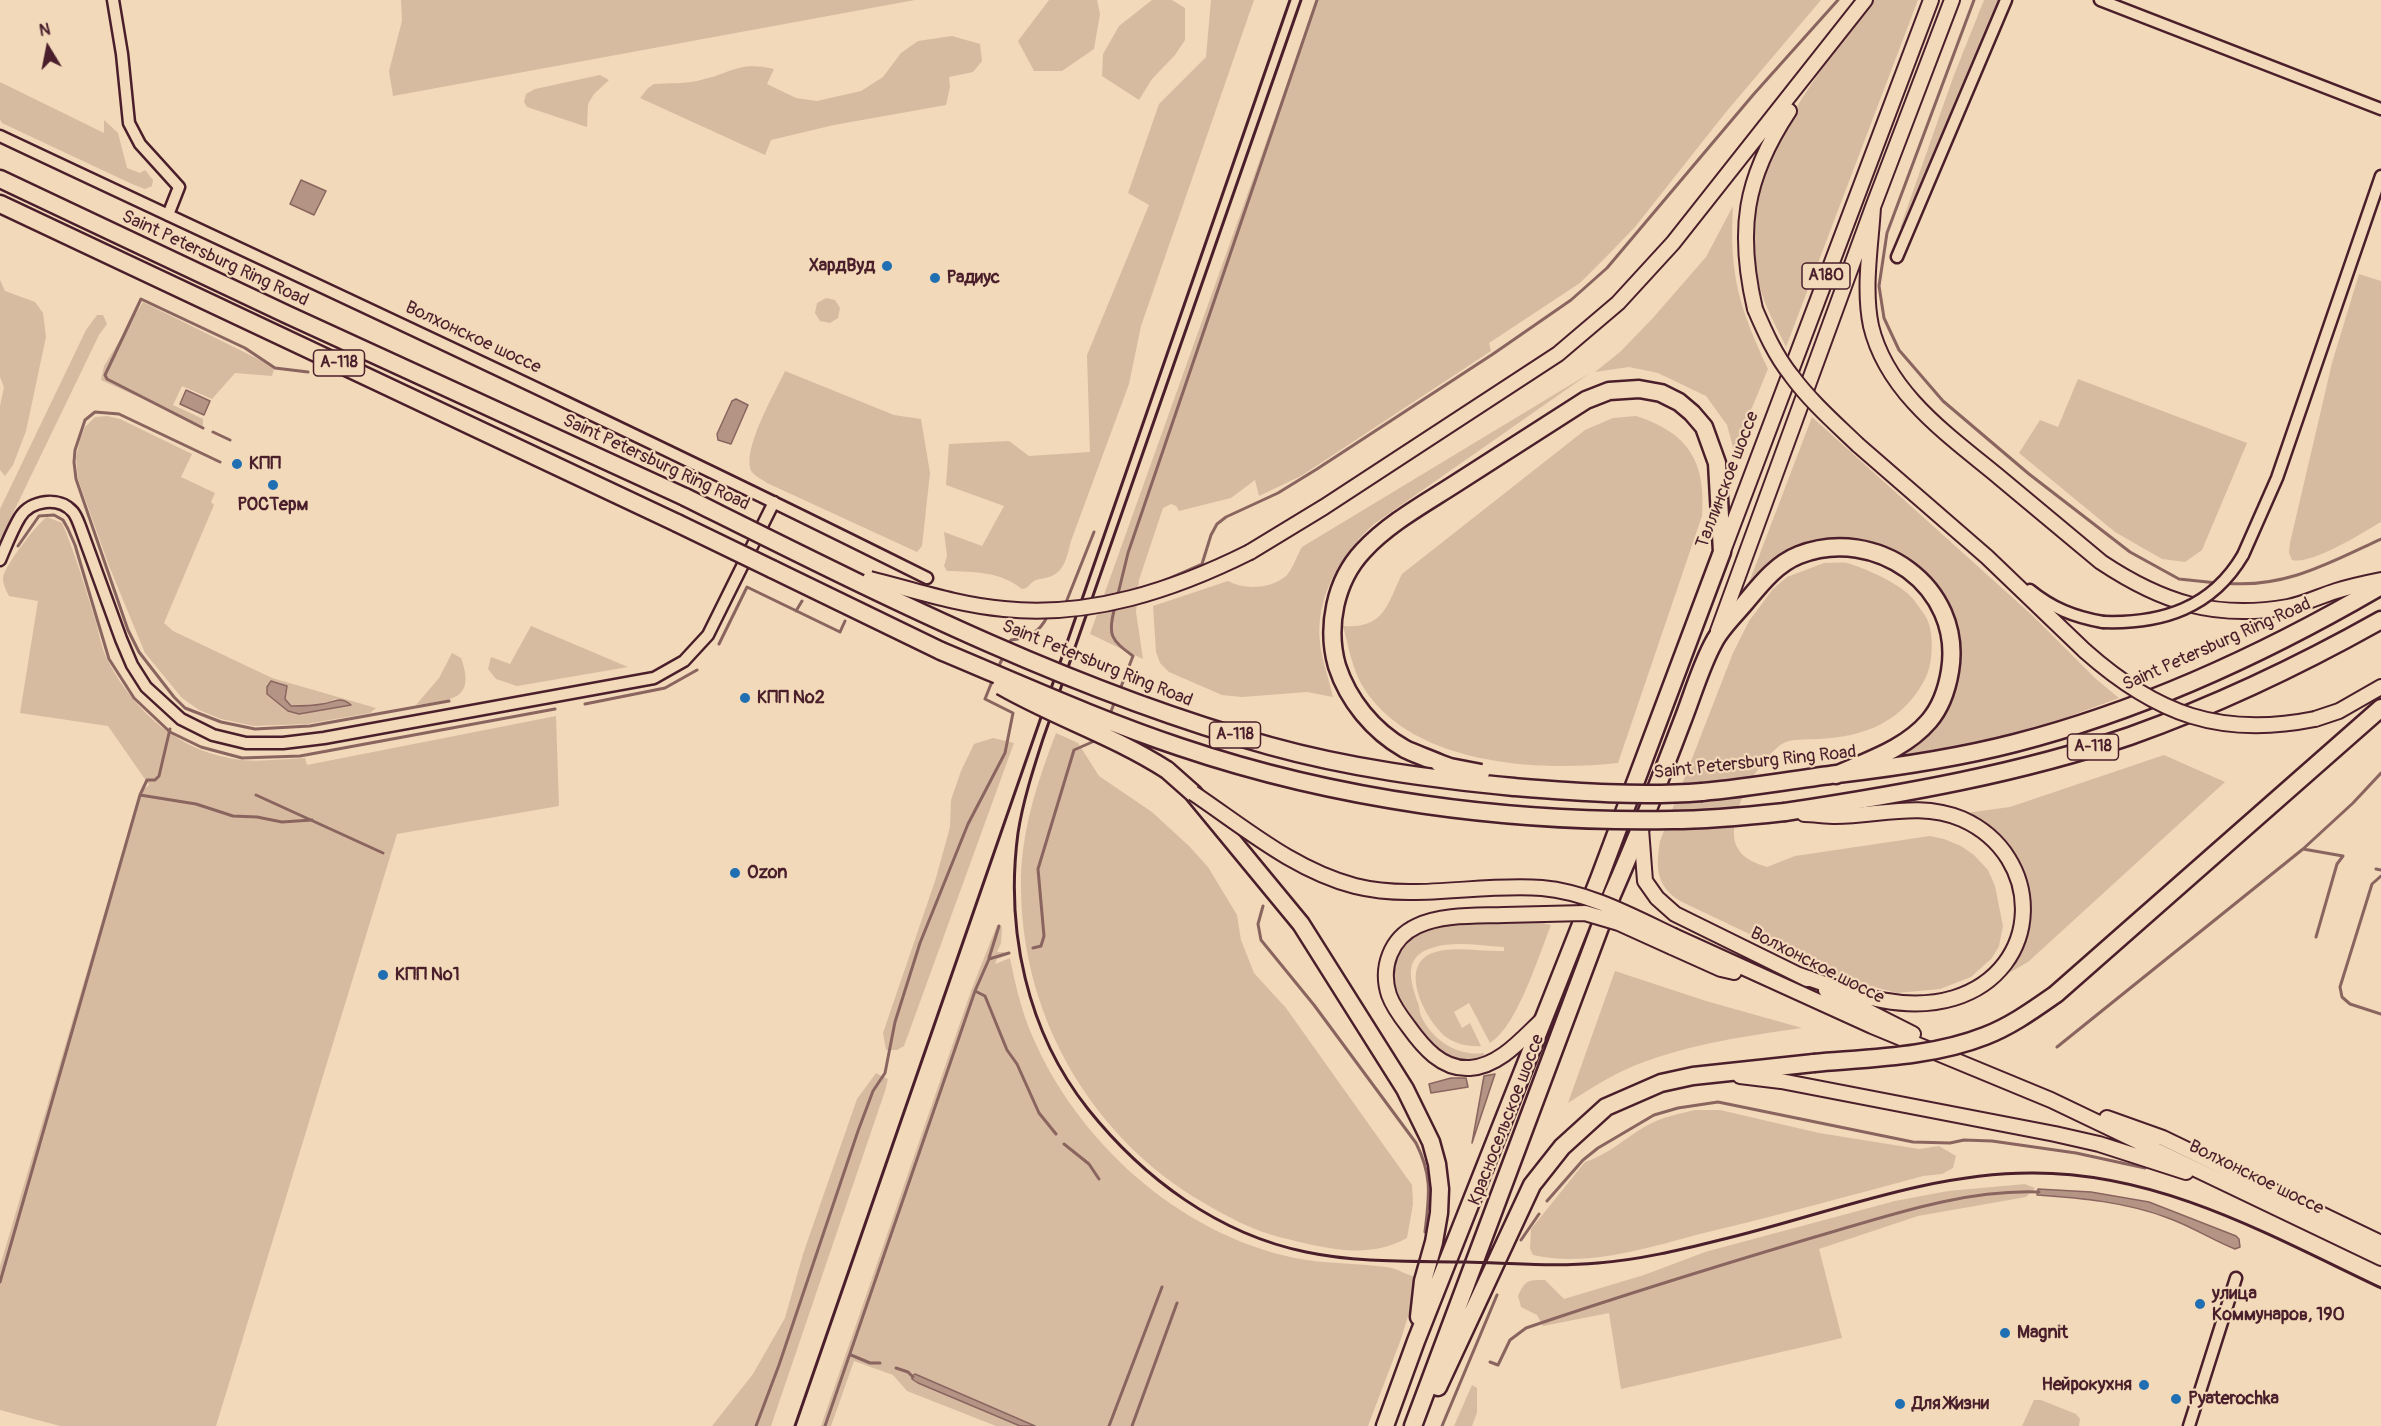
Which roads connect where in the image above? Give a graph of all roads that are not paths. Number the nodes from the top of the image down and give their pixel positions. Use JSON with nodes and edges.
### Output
{"nodes":[{"id":1,"x":113,"y":0,"type":"edge"},
{"id":2,"x":1865,"y":0,"type":"edge"},
{"id":3,"x":1931,"y":0,"type":"edge"},
{"id":4,"x":1952,"y":0,"type":"edge"},
{"id":5,"x":2006,"y":0,"type":"edge"},
{"id":6,"x":2100,"y":0,"type":"edge"},
{"id":7,"x":1836,"y":39,"type":"junction"},
{"id":8,"x":2381,"y":109,"type":"edge"},
{"id":9,"x":0,"y":136,"type":"edge"},
{"id":10,"x":2381,"y":176,"type":"edge"},
{"id":11,"x":0,"y":179,"type":"edge"},
{"id":12,"x":0,"y":204,"type":"edge"},
{"id":13,"x":1874,"y":207,"type":"junction"},
{"id":14,"x":168,"y":215,"type":"junction"},
{"id":15,"x":1897,"y":257,"type":"dead end"},
{"id":16,"x":774,"y":502,"type":"junction"},
{"id":17,"x":1722,"y":552,"type":"junction"},
{"id":18,"x":800,"y":554,"type":"junction"},
{"id":19,"x":1987,"y":557,"type":"junction"},
{"id":20,"x":0,"y":560,"type":"edge"},
{"id":21,"x":927,"y":578,"type":"dead end"},
{"id":22,"x":2381,"y":580,"type":"edge"},
{"id":23,"x":2381,"y":586,"type":"edge"},
{"id":24,"x":2381,"y":620,"type":"edge"},
{"id":25,"x":1714,"y":641,"type":"junction"},
{"id":26,"x":940,"y":651,"type":"junction"},
{"id":27,"x":2381,"y":687,"type":"edge"},
{"id":28,"x":2381,"y":708,"type":"edge"},
{"id":29,"x":1836,"y":775,"type":"junction"},
{"id":30,"x":1702,"y":792,"type":"junction"},
{"id":31,"x":1193,"y":793,"type":"junction"},
{"id":32,"x":1785,"y":813,"type":"junction"},
{"id":33,"x":1641,"y":829,"type":"junction"},
{"id":34,"x":1673,"y":942,"type":"junction"},
{"id":35,"x":1560,"y":974,"type":"joint"},
{"id":36,"x":1800,"y":975,"type":"junction"},
{"id":37,"x":1542,"y":1020,"type":"junction"},
{"id":38,"x":1693,"y":1076,"type":"junction"},
{"id":39,"x":2031,"y":1091,"type":"junction"},
{"id":40,"x":2051,"y":1100,"type":"junction"},
{"id":41,"x":2262,"y":1184,"type":"junction"},
{"id":42,"x":2254,"y":1197,"type":"junction"},
{"id":43,"x":2380,"y":1250,"type":"edge"},
{"id":44,"x":2236,"y":1278,"type":"dead end"},
{"id":45,"x":1416,"y":1341,"type":"junction"},
{"id":46,"x":1385,"y":1426,"type":"edge"},
{"id":47,"x":1413,"y":1426,"type":"edge"},
{"id":48,"x":1421,"y":1426,"type":"edge"},
{"id":49,"x":2189,"y":1426,"type":"edge"}],
"edges":[{"from":1,"to":14,"type":"street"},
{"from":2,"to":7,"type":"main road"},
{"from":3,"to":17,"type":"main road","name":"Таллинское шоссе","number":"A180"},
{"from":4,"to":13,"type":"main road"},
{"from":5,"to":15,"type":"street"},
{"from":6,"to":8,"type":"street"},
{"from":7,"to":18,"type":"main road","bridge":true},
{"from":7,"to":19,"type":"main road","bridge":true},
{"from":9,"to":14,"type":"street","name":"Волхонское шоссе"},
{"from":10,"to":19,"type":"street","bridge":true},
{"from":11,"to":18,"type":"highway","name":"Saint Petersburg Ring Road","number":"А-118","bridge":true},
{"from":12,"to":26,"type":"highway","number":"А-118","bridge":true},
{"from":13,"to":22,"type":"main road"},
{"from":13,"to":25,"type":"main road"},
{"from":14,"to":16,"type":"street","name":"Волхонское шоссе"},
{"from":16,"to":20,"type":"street"},
{"from":16,"to":21,"type":"street","name":"Волхонское шоссе"},
{"from":17,"to":30,"type":"highway","bridge":true},
{"from":17,"to":35,"type":"highway","name":"Таллинское шоссе"},
{"from":18,"to":30,"type":"highway","name":"Saint Petersburg Ring Road","number":"А-118","bridge":true},
{"from":19,"to":27,"type":"main road","bridge":true},
{"from":23,"to":29,"type":"highway","name":"Saint Petersburg Ring Road","number":"А-118"},
{"from":24,"to":32,"type":"highway","number":"А-118"},
{"from":25,"to":29,"type":"highway"},
{"from":25,"to":33,"type":"highway"},
{"from":26,"to":31,"type":"highway","bridge":true},
{"from":26,"to":32,"type":"highway","number":"А-118","bridge":true},
{"from":28,"to":38,"type":"highway","bridge":true},
{"from":29,"to":30,"type":"highway","name":"Saint Petersburg Ring Road","number":"А-118"},
{"from":31,"to":34,"type":"main road","bridge":true},
{"from":31,"to":45,"type":"highway","bridge":true},
{"from":32,"to":36,"type":"main road"},
{"from":33,"to":36,"type":"main road","name":"Волхонское шоссе"},
{"from":33,"to":47,"type":"highway","name":"Красносельское шоссе"},
{"from":34,"to":37,"type":"main road","bridge":true},
{"from":34,"to":39,"type":"main road","name":"Волхонское шоссе"},
{"from":35,"to":37,"type":"highway","name":"Красносельское шоссе"},
{"from":36,"to":39,"type":"main road","name":"Волхонское шоссе"},
{"from":37,"to":45,"type":"highway","name":"Красносельское шоссе"},
{"from":38,"to":42,"type":"main road"},
{"from":38,"to":48,"type":"highway"},
{"from":39,"to":40,"type":"main road","name":"Волхонское шоссе"},
{"from":40,"to":41,"type":"main road","name":"Волхонское шоссе"},
{"from":40,"to":42,"type":"main road","name":"Волхонское шоссе"},
{"from":41,"to":42,"type":"main road"},
{"from":41,"to":43,"type":"main road","name":"Волхонское шоссе"},
{"from":42,"to":43,"type":"main road","name":"Волхонское шоссе"},
{"from":44,"to":49,"type":"street"},
{"from":45,"to":46,"type":"highway","name":"Красносельское шоссе"}]}
